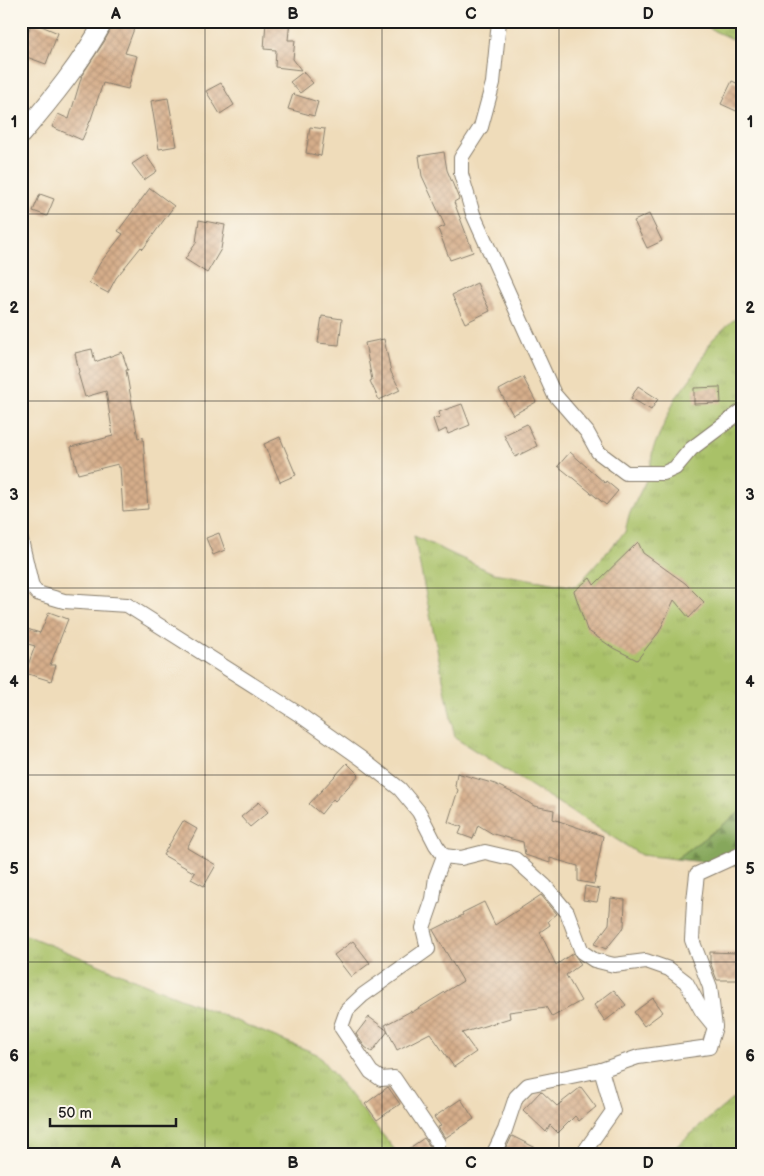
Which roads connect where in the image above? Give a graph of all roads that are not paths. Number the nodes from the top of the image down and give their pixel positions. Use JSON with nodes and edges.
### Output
{"nodes":[{"id":1,"x":104,"y":21,"type":"edge"},
{"id":2,"x":499,"y":21,"type":"edge"},
{"id":3,"x":27,"y":121,"type":"edge"},
{"id":4,"x":21,"y":135,"type":"edge"},
{"id":5,"x":743,"y":410,"type":"edge"},
{"id":6,"x":21,"y":540,"type":"edge"},
{"id":7,"x":743,"y":852,"type":"edge"},
{"id":8,"x":444,"y":856,"type":"junction"},
{"id":9,"x":715,"y":1027,"type":"junction"},
{"id":10,"x":601,"y":1070,"type":"junction"},
{"id":11,"x":438,"y":1143,"type":"dead end"},
{"id":12,"x":493,"y":1155,"type":"edge"},
{"id":13,"x":582,"y":1155,"type":"edge"}],
"edges":[{"from":1,"to":3,"type":"street"},
{"from":2,"to":5,"type":"street"},
{"from":3,"to":4,"type":"street"},
{"from":6,"to":8,"type":"street"},
{"from":7,"to":9,"type":"street"},
{"from":8,"to":9,"type":"street"},
{"from":8,"to":11,"type":"street"},
{"from":9,"to":10,"type":"street"},
{"from":10,"to":12,"type":"street"},
{"from":10,"to":13,"type":"street"}]}
